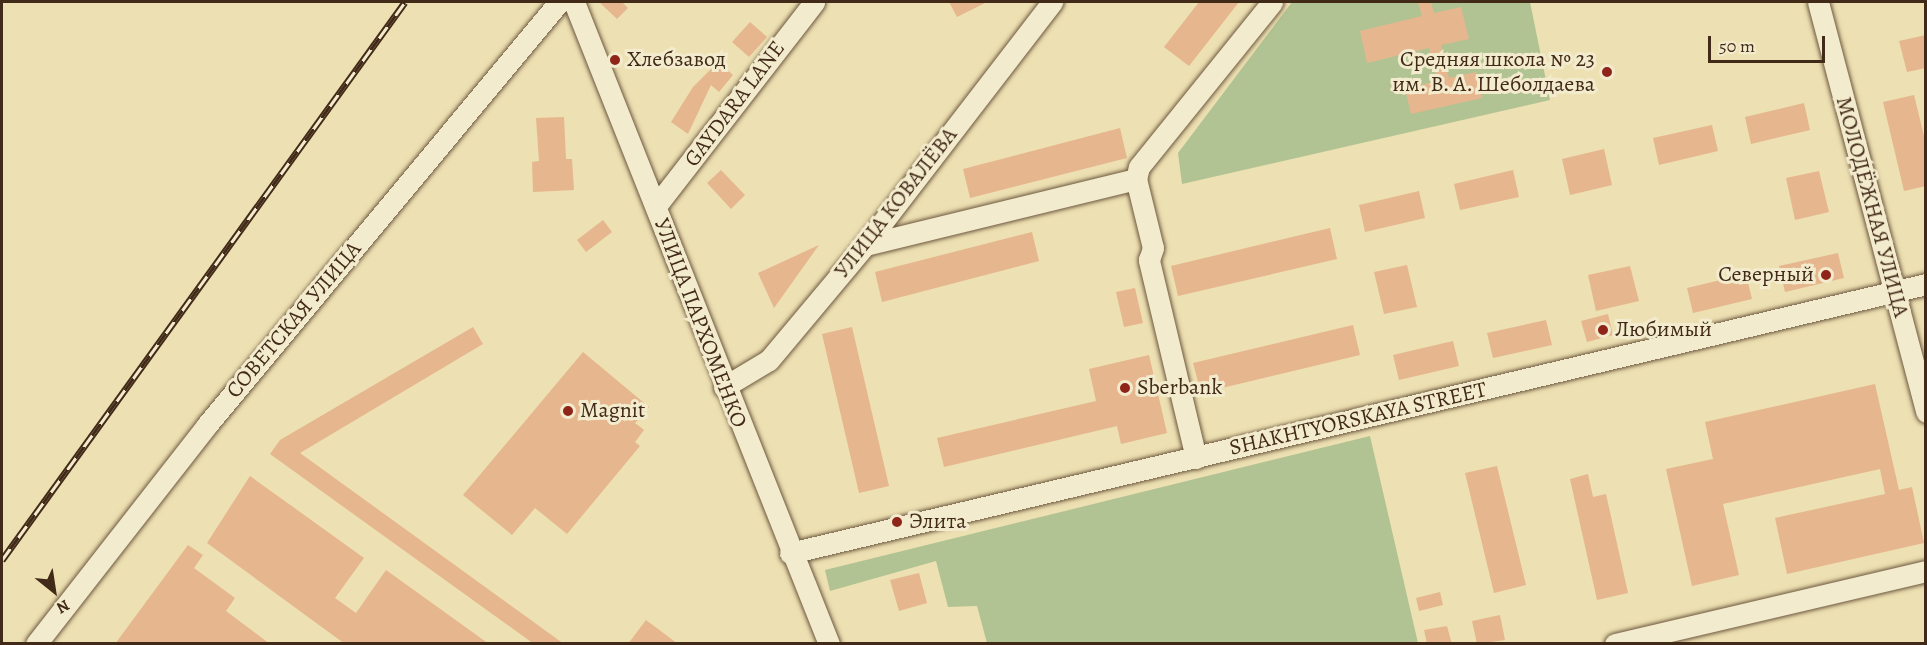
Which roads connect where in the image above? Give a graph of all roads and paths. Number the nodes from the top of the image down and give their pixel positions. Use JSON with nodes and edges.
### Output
{"nodes":[{"id":1,"x":558,"y":2,"type":"edge"},
{"id":2,"x":574,"y":2,"type":"edge"},
{"id":3,"x":813,"y":2,"type":"edge"},
{"id":4,"x":1052,"y":2,"type":"edge"},
{"id":5,"x":1272,"y":2,"type":"edge"},
{"id":6,"x":1818,"y":2,"type":"edge"},
{"id":7,"x":1136,"y":179,"type":"junction"},
{"id":8,"x":656,"y":206,"type":"junction"},
{"id":9,"x":865,"y":245,"type":"junction"},
{"id":10,"x":1926,"y":284,"type":"edge"},
{"id":11,"x":1895,"y":291,"type":"junction"},
{"id":12,"x":724,"y":387,"type":"junction"},
{"id":13,"x":1926,"y":412,"type":"edge"},
{"id":14,"x":1196,"y":458,"type":"junction"},
{"id":15,"x":790,"y":553,"type":"junction"},
{"id":16,"x":1926,"y":571,"type":"edge"},
{"id":17,"x":36,"y":644,"type":"edge"},
{"id":18,"x":829,"y":644,"type":"edge"},
{"id":19,"x":1615,"y":644,"type":"edge"}],
"edges":[{"from":1,"to":17,"type":"street","name":"СОВЕТСКАЯ УЛИЦА"},
{"from":2,"to":8,"type":"street","name":"УЛИЦА ПАРХОМЕНКО"},
{"from":3,"to":8,"type":"street","name":"GAYDARA LANE"},
{"from":4,"to":9,"type":"street","name":"УЛИЦА КОВАЛЁВА"},
{"from":5,"to":7,"type":"street"},
{"from":6,"to":11,"type":"street","name":"МОЛОДЁЖНАЯ УЛИЦА"},
{"from":7,"to":9,"type":"street"},
{"from":7,"to":14,"type":"street"},
{"from":8,"to":12,"type":"street","name":"УЛИЦА ПАРХОМЕНКО"},
{"from":9,"to":12,"type":"street","name":"УЛИЦА КОВАЛЁВА"},
{"from":10,"to":11,"type":"street","name":"SHAKHTYORSKAYA STREET"},
{"from":11,"to":13,"type":"street","name":"МОЛОДЁЖНАЯ УЛИЦА"},
{"from":11,"to":14,"type":"street","name":"SHAKHTYORSKAYA STREET"},
{"from":12,"to":15,"type":"street","name":"УЛИЦА ПАРХОМЕНКО"},
{"from":14,"to":15,"type":"street","name":"SHAKHTYORSKAYA STREET"},
{"from":15,"to":18,"type":"street","name":"УЛИЦА ПАРХОМЕНКО"},
{"from":16,"to":19,"type":"street"}]}
